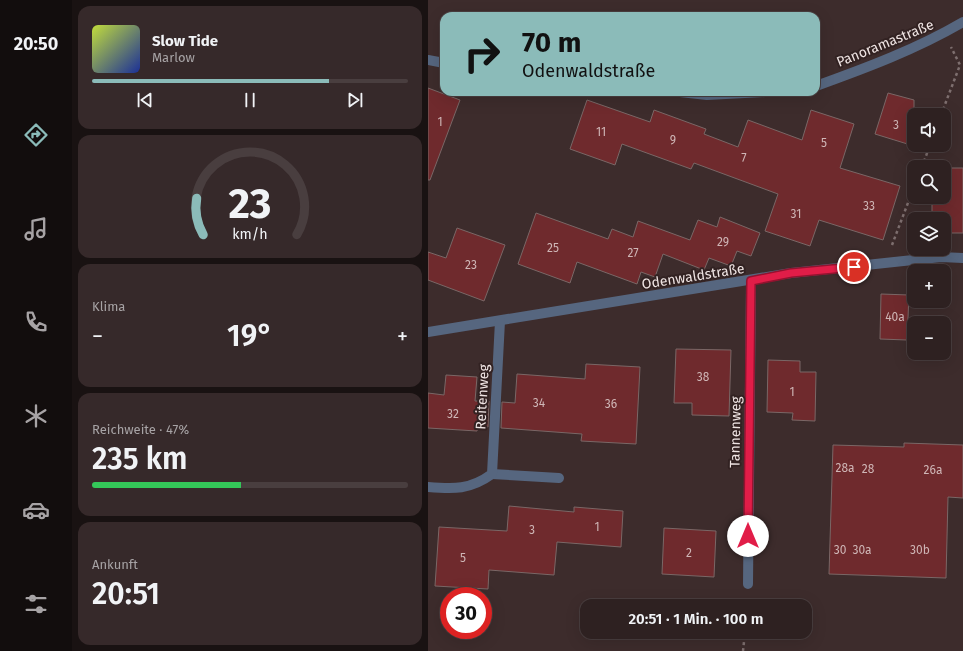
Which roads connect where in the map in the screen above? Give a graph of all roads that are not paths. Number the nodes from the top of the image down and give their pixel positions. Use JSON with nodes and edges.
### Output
{"nodes":[{"id":1,"x":963,"y":22,"type":"edge"},
{"id":2,"x":428,"y":60,"type":"edge"},
{"id":3,"x":440,"y":62,"type":"edge"},
{"id":4,"x":820,"y":85,"type":"edge"},
{"id":5,"x":963,"y":258,"type":"edge"},
{"id":6,"x":751,"y":281,"type":"junction"},
{"id":7,"x":500,"y":320,"type":"junction"},
{"id":8,"x":428,"y":332,"type":"edge"},
{"id":9,"x":492,"y":474,"type":"junction"},
{"id":10,"x":559,"y":478,"type":"dead end"},
{"id":11,"x":428,"y":487,"type":"edge"},
{"id":12,"x":748,"y":584,"type":"dead end"}],
"edges":[{"from":1,"to":4,"type":"street","name":"Panoramastraße"},
{"from":2,"to":3,"type":"street"},
{"from":5,"to":6,"type":"street","name":"Odenwaldstraße"},
{"from":6,"to":7,"type":"street","name":"Odenwaldstraße"},
{"from":6,"to":12,"type":"street","name":"Tannenweg"},
{"from":7,"to":8,"type":"street","name":"Odenwaldstraße"},
{"from":7,"to":9,"type":"street","name":"Reitenweg"},
{"from":9,"to":10,"type":"street"},
{"from":9,"to":11,"type":"street"}]}
